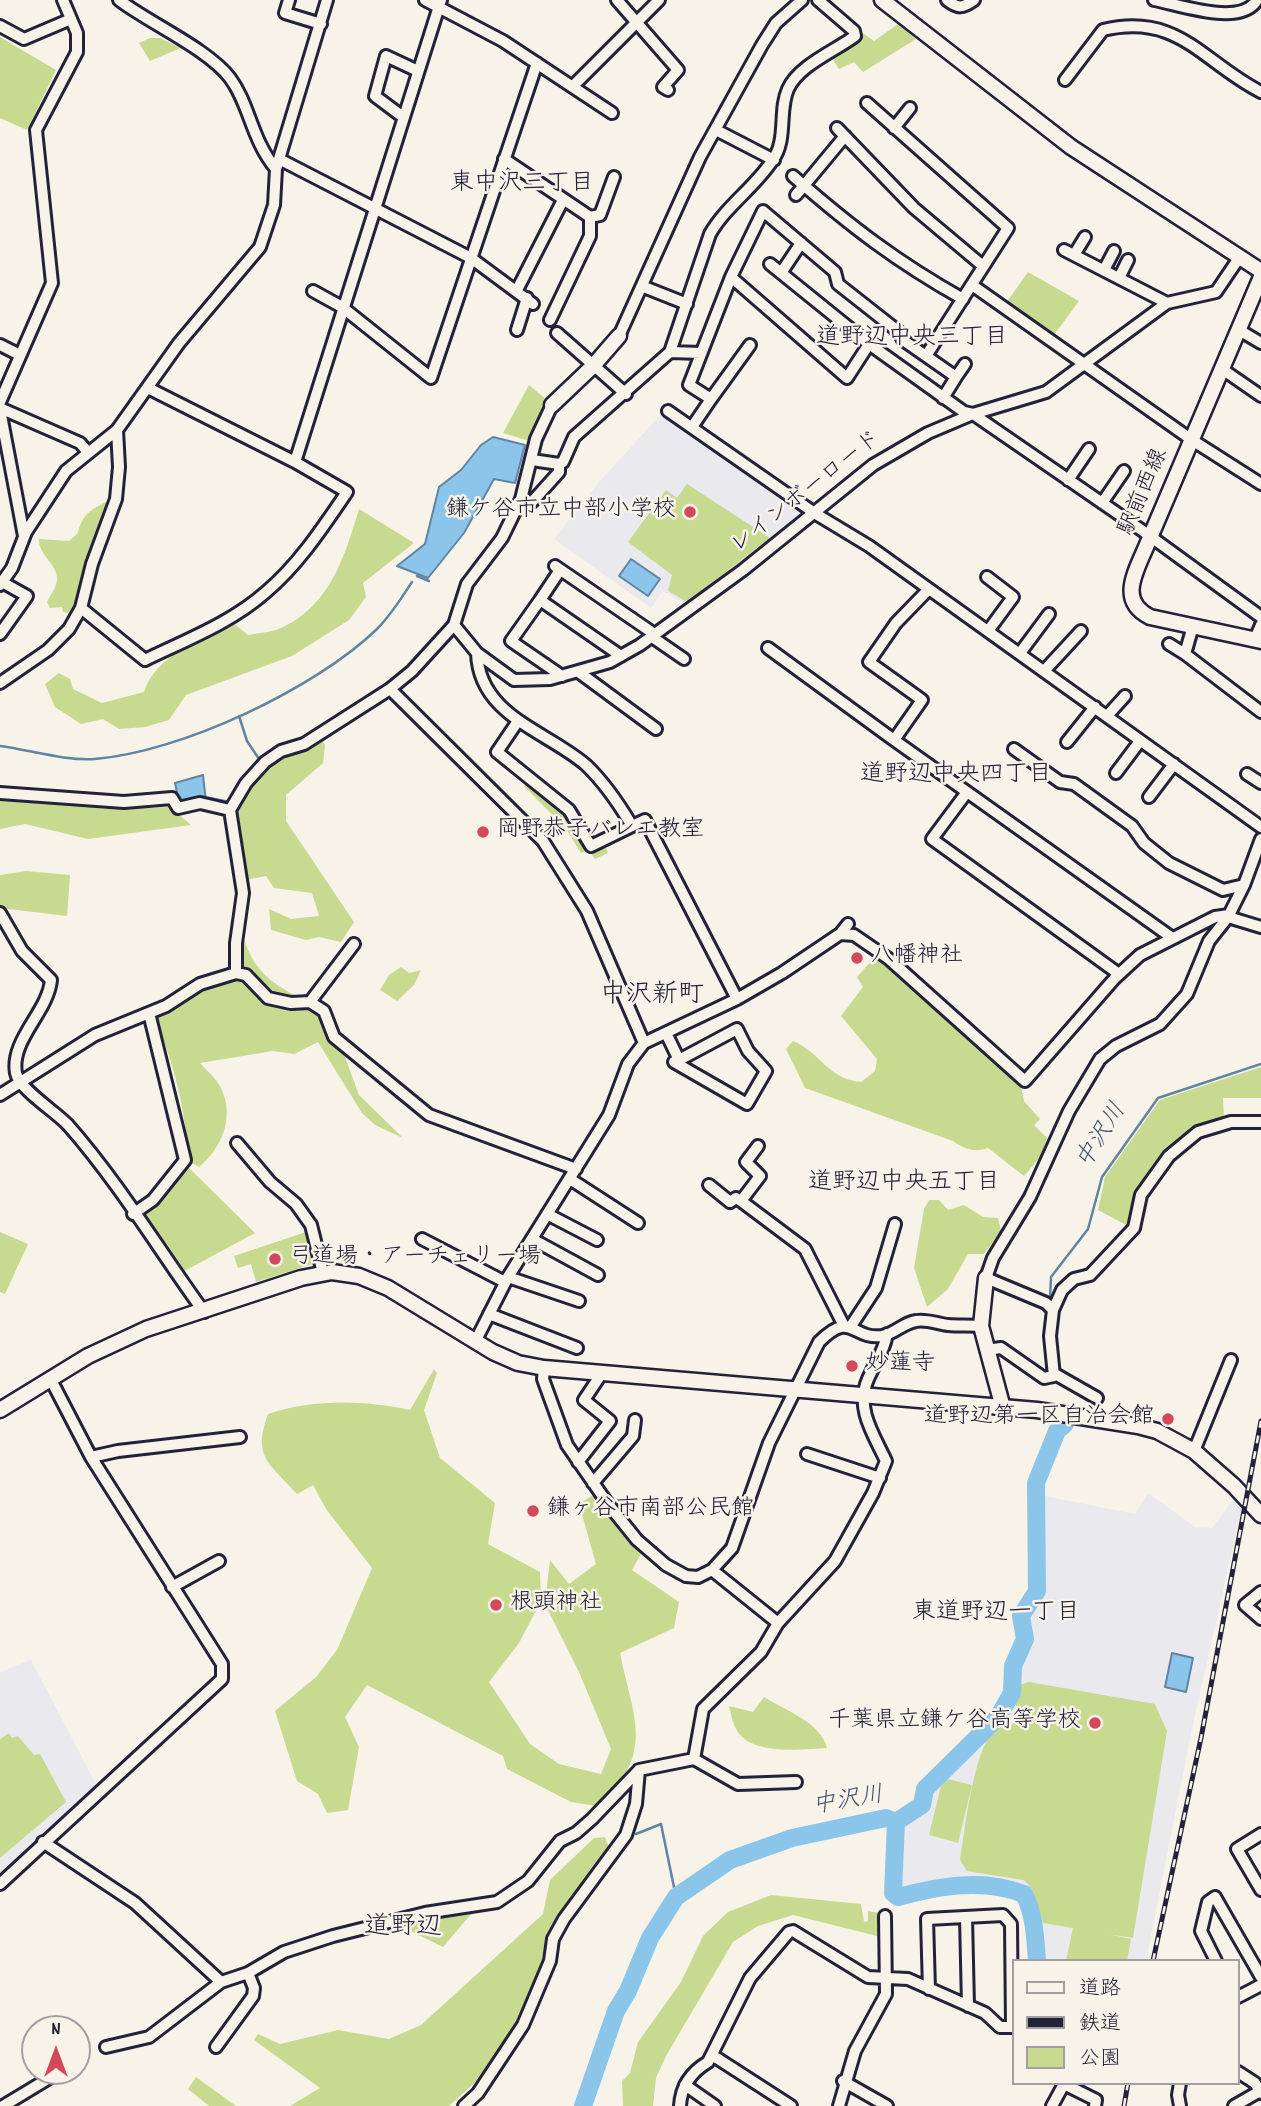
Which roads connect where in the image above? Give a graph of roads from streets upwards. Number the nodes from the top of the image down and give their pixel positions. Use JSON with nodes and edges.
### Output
{"nodes":[{"id":1,"x":63,"y":0,"type":"edge"},
{"id":2,"x":119,"y":0,"type":"edge"},
{"id":3,"x":289,"y":0,"type":"edge"},
{"id":4,"x":327,"y":0,"type":"edge"},
{"id":5,"x":425,"y":0,"type":"edge"},
{"id":6,"x":617,"y":0,"type":"edge"},
{"id":7,"x":659,"y":0,"type":"edge"},
{"id":8,"x":802,"y":0,"type":"edge"},
{"id":9,"x":818,"y":0,"type":"edge"},
{"id":10,"x":882,"y":0,"type":"edge"},
{"id":11,"x":947,"y":0,"type":"edge"},
{"id":12,"x":974,"y":0,"type":"edge"},
{"id":13,"x":1154,"y":0,"type":"edge"},
{"id":14,"x":1257,"y":0,"type":"edge"},
{"id":15,"x":440,"y":4,"type":"edge"},
{"id":16,"x":71,"y":19,"type":"junction"},
{"id":17,"x":635,"y":22,"type":"junction"},
{"id":18,"x":321,"y":24,"type":"junction"},
{"id":19,"x":0,"y":26,"type":"edge"},
{"id":20,"x":537,"y":63,"type":"junction"},
{"id":21,"x":418,"y":71,"type":"junction"},
{"id":22,"x":1065,"y":80,"type":"dead end"},
{"id":23,"x":573,"y":86,"type":"junction"},
{"id":24,"x":668,"y":90,"type":"dead end"},
{"id":25,"x":1261,"y":92,"type":"edge"},
{"id":26,"x":867,"y":103,"type":"dead end"},
{"id":27,"x":910,"y":108,"type":"dead end"},
{"id":28,"x":612,"y":113,"type":"dead end"},
{"id":29,"x":403,"y":117,"type":"junction"},
{"id":30,"x":894,"y":128,"type":"junction"},
{"id":31,"x":716,"y":130,"type":"junction"},
{"id":32,"x":504,"y":159,"type":"junction"},
{"id":33,"x":774,"y":160,"type":"junction"},
{"id":34,"x":279,"y":164,"type":"junction"},
{"id":35,"x":793,"y":176,"type":"dead end"},
{"id":36,"x":614,"y":177,"type":"dead end"},
{"id":37,"x":799,"y":190,"type":"junction"},
{"id":38,"x":563,"y":200,"type":"junction"},
{"id":39,"x":374,"y":208,"type":"junction"},
{"id":40,"x":590,"y":217,"type":"junction"},
{"id":41,"x":1085,"y":237,"type":"dead end"},
{"id":42,"x":801,"y":243,"type":"junction"},
{"id":43,"x":1114,"y":251,"type":"dead end"},
{"id":44,"x":471,"y":258,"type":"junction"},
{"id":45,"x":1239,"y":258,"type":"junction"},
{"id":46,"x":1128,"y":260,"type":"dead end"},
{"id":47,"x":770,"y":264,"type":"dead end"},
{"id":48,"x":983,"y":266,"type":"junction"},
{"id":49,"x":1104,"y":270,"type":"junction"},
{"id":50,"x":1261,"y":271,"type":"edge"},
{"id":51,"x":781,"y":274,"type":"junction"},
{"id":52,"x":731,"y":277,"type":"junction"},
{"id":53,"x":1261,"y":277,"type":"edge"},
{"id":54,"x":1119,"y":278,"type":"junction"},
{"id":55,"x":972,"y":285,"type":"junction"},
{"id":56,"x":644,"y":287,"type":"junction"},
{"id":57,"x":517,"y":290,"type":"junction"},
{"id":58,"x":313,"y":291,"type":"dead end"},
{"id":59,"x":963,"y":299,"type":"junction"},
{"id":60,"x":1167,"y":303,"type":"junction"},
{"id":61,"x":687,"y":304,"type":"junction"},
{"id":62,"x":342,"y":307,"type":"junction"},
{"id":63,"x":550,"y":320,"type":"dead end"},
{"id":64,"x":517,"y":330,"type":"dead end"},
{"id":65,"x":1239,"y":330,"type":"junction"},
{"id":66,"x":557,"y":333,"type":"dead end"},
{"id":67,"x":619,"y":336,"type":"joint"},
{"id":68,"x":1261,"y":343,"type":"edge"},
{"id":69,"x":869,"y":344,"type":"junction"},
{"id":70,"x":0,"y":345,"type":"edge"},
{"id":71,"x":750,"y":345,"type":"dead end"},
{"id":72,"x":670,"y":352,"type":"junction"},
{"id":73,"x":701,"y":354,"type":"junction"},
{"id":74,"x":20,"y":355,"type":"junction"},
{"id":75,"x":926,"y":356,"type":"junction"},
{"id":76,"x":1084,"y":362,"type":"junction"},
{"id":77,"x":965,"y":364,"type":"dead end"},
{"id":78,"x":593,"y":366,"type":"junction"},
{"id":79,"x":1222,"y":369,"type":"junction"},
{"id":80,"x":956,"y":377,"type":"junction"},
{"id":81,"x":148,"y":388,"type":"junction"},
{"id":82,"x":626,"y":394,"type":"junction"},
{"id":83,"x":1261,"y":396,"type":"edge"},
{"id":84,"x":943,"y":398,"type":"junction"},
{"id":85,"x":712,"y":399,"type":"junction"},
{"id":86,"x":0,"y":402,"type":"edge"},
{"id":87,"x":552,"y":405,"type":"joint"},
{"id":88,"x":0,"y":409,"type":"edge"},
{"id":89,"x":668,"y":411,"type":"dead end"},
{"id":90,"x":973,"y":414,"type":"junction"},
{"id":91,"x":692,"y":427,"type":"junction"},
{"id":92,"x":117,"y":430,"type":"junction"},
{"id":93,"x":1192,"y":440,"type":"junction"},
{"id":94,"x":1089,"y":449,"type":"dead end"},
{"id":95,"x":87,"y":452,"type":"junction"},
{"id":96,"x":533,"y":460,"type":"junction"},
{"id":97,"x":295,"y":462,"type":"junction"},
{"id":98,"x":559,"y":464,"type":"junction"},
{"id":99,"x":1124,"y":471,"type":"dead end"},
{"id":100,"x":1069,"y":480,"type":"junction"},
{"id":101,"x":1261,"y":484,"type":"edge"},
{"id":102,"x":521,"y":499,"type":"junction"},
{"id":103,"x":1102,"y":503,"type":"junction"},
{"id":104,"x":816,"y":514,"type":"junction"},
{"id":105,"x":24,"y":536,"type":"junction"},
{"id":106,"x":1151,"y":536,"type":"junction"},
{"id":107,"x":987,"y":577,"type":"dead end"},
{"id":108,"x":1,"y":583,"type":"edge"},
{"id":109,"x":929,"y":589,"type":"junction"},
{"id":110,"x":540,"y":600,"type":"junction"},
{"id":111,"x":81,"y":608,"type":"junction"},
{"id":112,"x":1049,"y":614,"type":"dead end"},
{"id":113,"x":1261,"y":617,"type":"edge"},
{"id":114,"x":454,"y":625,"type":"junction"},
{"id":115,"x":1261,"y":625,"type":"edge"},
{"id":116,"x":1193,"y":626,"type":"junction"},
{"id":117,"x":988,"y":631,"type":"junction"},
{"id":118,"x":1080,"y":631,"type":"dead end"},
{"id":119,"x":0,"y":634,"type":"edge"},
{"id":120,"x":653,"y":635,"type":"junction"},
{"id":121,"x":1258,"y":640,"type":"edge"},
{"id":122,"x":1170,"y":644,"type":"dead end"},
{"id":123,"x":768,"y":648,"type":"dead end"},
{"id":124,"x":477,"y":653,"type":"junction"},
{"id":125,"x":1020,"y":653,"type":"junction"},
{"id":126,"x":1185,"y":654,"type":"junction"},
{"id":127,"x":621,"y":656,"type":"junction"},
{"id":128,"x":684,"y":659,"type":"dead end"},
{"id":129,"x":1044,"y":671,"type":"junction"},
{"id":130,"x":580,"y":673,"type":"junction"},
{"id":131,"x":562,"y":677,"type":"junction"},
{"id":132,"x":0,"y":683,"type":"edge"},
{"id":133,"x":390,"y":689,"type":"junction"},
{"id":134,"x":1125,"y":696,"type":"dead end"},
{"id":135,"x":1095,"y":707,"type":"junction"},
{"id":136,"x":1261,"y":712,"type":"edge"},
{"id":137,"x":1107,"y":716,"type":"junction"},
{"id":138,"x":518,"y":721,"type":"junction"},
{"id":139,"x":651,"y":730,"type":"dead end"},
{"id":140,"x":894,"y":740,"type":"junction"},
{"id":141,"x":1140,"y":741,"type":"junction"},
{"id":142,"x":1067,"y":742,"type":"dead end"},
{"id":143,"x":1014,"y":749,"type":"dead end"},
{"id":144,"x":1174,"y":764,"type":"junction"},
{"id":145,"x":1116,"y":773,"type":"dead end"},
{"id":146,"x":1247,"y":774,"type":"dead end"},
{"id":147,"x":1261,"y":783,"type":"edge"},
{"id":148,"x":967,"y":792,"type":"junction"},
{"id":149,"x":0,"y":793,"type":"edge"},
{"id":150,"x":1149,"y":797,"type":"dead end"},
{"id":151,"x":230,"y":810,"type":"junction"},
{"id":152,"x":632,"y":826,"type":"junction"},
{"id":153,"x":1261,"y":827,"type":"edge"},
{"id":154,"x":1261,"y":839,"type":"edge"},
{"id":155,"x":1244,"y":885,"type":"junction"},
{"id":156,"x":0,"y":913,"type":"edge"},
{"id":157,"x":1229,"y":916,"type":"junction"},
{"id":158,"x":848,"y":924,"type":"dead end"},
{"id":159,"x":1261,"y":927,"type":"edge"},
{"id":160,"x":840,"y":934,"type":"junction"},
{"id":161,"x":1171,"y":937,"type":"junction"},
{"id":162,"x":354,"y":944,"type":"dead end"},
{"id":163,"x":236,"y":973,"type":"junction"},
{"id":164,"x":1119,"y":974,"type":"junction"},
{"id":165,"x":737,"y":999,"type":"junction"},
{"id":166,"x":310,"y":1002,"type":"junction"},
{"id":167,"x":149,"y":1013,"type":"junction"},
{"id":168,"x":666,"y":1033,"type":"junction"},
{"id":169,"x":644,"y":1043,"type":"junction"},
{"id":170,"x":679,"y":1060,"type":"junction"},
{"id":171,"x":19,"y":1081,"type":"junction"},
{"id":172,"x":0,"y":1095,"type":"edge"},
{"id":173,"x":1261,"y":1122,"type":"edge"},
{"id":174,"x":237,"y":1143,"type":"dead end"},
{"id":175,"x":758,"y":1146,"type":"dead end"},
{"id":176,"x":576,"y":1169,"type":"junction"},
{"id":177,"x":570,"y":1179,"type":"junction"},
{"id":178,"x":709,"y":1185,"type":"dead end"},
{"id":179,"x":741,"y":1201,"type":"junction"},
{"id":180,"x":133,"y":1214,"type":"junction"},
{"id":181,"x":547,"y":1214,"type":"junction"},
{"id":182,"x":638,"y":1223,"type":"dead end"},
{"id":183,"x":895,"y":1224,"type":"dead end"},
{"id":184,"x":422,"y":1239,"type":"dead end"},
{"id":185,"x":531,"y":1239,"type":"junction"},
{"id":186,"x":597,"y":1240,"type":"dead end"},
{"id":187,"x":323,"y":1273,"type":"junction"},
{"id":188,"x":598,"y":1275,"type":"dead end"},
{"id":189,"x":986,"y":1279,"type":"junction"},
{"id":190,"x":507,"y":1280,"type":"junction"},
{"id":191,"x":579,"y":1301,"type":"dead end"},
{"id":192,"x":1053,"y":1310,"type":"junction"},
{"id":193,"x":204,"y":1312,"type":"junction"},
{"id":194,"x":489,"y":1314,"type":"junction"},
{"id":195,"x":847,"y":1325,"type":"junction"},
{"id":196,"x":981,"y":1326,"type":"junction"},
{"id":197,"x":887,"y":1334,"type":"junction"},
{"id":198,"x":475,"y":1342,"type":"junction"},
{"id":199,"x":576,"y":1348,"type":"dead end"},
{"id":200,"x":986,"y":1350,"type":"junction"},
{"id":201,"x":1231,"y":1360,"type":"dead end"},
{"id":202,"x":544,"y":1368,"type":"junction"},
{"id":203,"x":602,"y":1373,"type":"junction"},
{"id":204,"x":1055,"y":1374,"type":"junction"},
{"id":205,"x":50,"y":1378,"type":"junction"},
{"id":206,"x":798,"y":1390,"type":"junction"},
{"id":207,"x":865,"y":1395,"type":"junction"},
{"id":208,"x":1097,"y":1398,"type":"dead end"},
{"id":209,"x":1003,"y":1408,"type":"junction"},
{"id":210,"x":0,"y":1410,"type":"edge"},
{"id":211,"x":635,"y":1420,"type":"dead end"},
{"id":212,"x":240,"y":1437,"type":"dead end"},
{"id":213,"x":1194,"y":1451,"type":"junction"},
{"id":214,"x":807,"y":1454,"type":"dead end"},
{"id":215,"x":91,"y":1457,"type":"junction"},
{"id":216,"x":578,"y":1462,"type":"junction"},
{"id":217,"x":880,"y":1478,"type":"junction"},
{"id":218,"x":593,"y":1483,"type":"junction"},
{"id":219,"x":1261,"y":1515,"type":"edge"},
{"id":220,"x":219,"y":1561,"type":"dead end"},
{"id":221,"x":712,"y":1570,"type":"junction"},
{"id":222,"x":172,"y":1587,"type":"junction"},
{"id":223,"x":1261,"y":1592,"type":"edge"},
{"id":224,"x":1261,"y":1619,"type":"edge"},
{"id":225,"x":778,"y":1623,"type":"junction"},
{"id":226,"x":694,"y":1759,"type":"junction"},
{"id":227,"x":639,"y":1770,"type":"junction"},
{"id":228,"x":796,"y":1783,"type":"dead end"},
{"id":229,"x":1261,"y":1834,"type":"edge"},
{"id":230,"x":43,"y":1842,"type":"junction"},
{"id":231,"x":0,"y":1884,"type":"edge"},
{"id":232,"x":1261,"y":1890,"type":"edge"},
{"id":233,"x":886,"y":1916,"type":"dead end"},
{"id":234,"x":966,"y":1917,"type":"junction"},
{"id":235,"x":1215,"y":1959,"type":"edge"},
{"id":236,"x":248,"y":1973,"type":"junction"},
{"id":237,"x":1261,"y":1977,"type":"edge"},
{"id":238,"x":887,"y":1979,"type":"junction"},
{"id":239,"x":221,"y":1982,"type":"junction"},
{"id":240,"x":1261,"y":1985,"type":"edge"},
{"id":241,"x":929,"y":1989,"type":"junction"},
{"id":242,"x":1240,"y":1996,"type":"edge"},
{"id":243,"x":968,"y":2006,"type":"junction"},
{"id":244,"x":106,"y":2047,"type":"dead end"},
{"id":245,"x":216,"y":2047,"type":"dead end"},
{"id":246,"x":712,"y":2055,"type":"junction"},
{"id":247,"x":1240,"y":2074,"type":"edge"},
{"id":248,"x":843,"y":2081,"type":"junction"},
{"id":249,"x":38,"y":2085,"type":"edge"},
{"id":250,"x":685,"y":2085,"type":"junction"},
{"id":251,"x":1063,"y":2085,"type":"edge"},
{"id":252,"x":1066,"y":2085,"type":"edge"},
{"id":253,"x":1180,"y":2085,"type":"edge"},
{"id":254,"x":1261,"y":2092,"type":"edge"},
{"id":255,"x":3,"y":2106,"type":"edge"},
{"id":256,"x":464,"y":2106,"type":"edge"},
{"id":257,"x":680,"y":2106,"type":"edge"},
{"id":258,"x":715,"y":2106,"type":"edge"},
{"id":259,"x":791,"y":2106,"type":"edge"},
{"id":260,"x":839,"y":2106,"type":"edge"},
{"id":261,"x":887,"y":2106,"type":"edge"},
{"id":262,"x":1052,"y":2106,"type":"edge"},
{"id":263,"x":1095,"y":2106,"type":"edge"},
{"id":264,"x":1180,"y":2106,"type":"edge"},
{"id":265,"x":1234,"y":2106,"type":"edge"}],
"edges":[{"from":1,"to":16,"type":"street"},
{"from":2,"to":34,"type":"street"},
{"from":3,"to":18,"type":"street"},
{"from":4,"to":18,"type":"street"},
{"from":5,"to":15,"type":"street"},
{"from":6,"to":17,"type":"street"},
{"from":7,"to":17,"type":"street"},
{"from":8,"to":31,"type":"street"},
{"from":9,"to":33,"type":"street"},
{"from":10,"to":45,"type":"street"},
{"from":11,"to":12,"type":"street"},
{"from":13,"to":14,"type":"street"},
{"from":15,"to":20,"type":"street"},
{"from":15,"to":21,"type":"street"},
{"from":16,"to":19,"type":"street"},
{"from":16,"to":74,"type":"street"},
{"from":17,"to":23,"type":"street"},
{"from":17,"to":24,"type":"street"},
{"from":18,"to":34,"type":"street"},
{"from":20,"to":23,"type":"street"},
{"from":20,"to":32,"type":"street"},
{"from":21,"to":29,"type":"street"},
{"from":21,"to":29,"type":"street"},
{"from":22,"to":25,"type":"street"},
{"from":23,"to":28,"type":"street"},
{"from":26,"to":30,"type":"street"},
{"from":27,"to":30,"type":"street"},
{"from":29,"to":39,"type":"street"},
{"from":30,"to":48,"type":"street"},
{"from":31,"to":33,"type":"street"},
{"from":31,"to":56,"type":"street"},
{"from":32,"to":38,"type":"street"},
{"from":32,"to":44,"type":"street"},
{"from":33,"to":61,"type":"street"},
{"from":34,"to":39,"type":"street"},
{"from":34,"to":81,"type":"street"},
{"from":35,"to":37,"type":"street"},
{"from":36,"to":40,"type":"street"},
{"from":37,"to":48,"type":"street"},
{"from":37,"to":59,"type":"street"},
{"from":38,"to":40,"type":"street"},
{"from":38,"to":57,"type":"street"},
{"from":39,"to":44,"type":"street"},
{"from":39,"to":62,"type":"street"},
{"from":40,"to":63,"type":"street"},
{"from":41,"to":49,"type":"street"},
{"from":42,"to":51,"type":"street"},
{"from":42,"to":52,"type":"street"},
{"from":42,"to":75,"type":"street"},
{"from":43,"to":49,"type":"street"},
{"from":44,"to":57,"type":"street"},
{"from":44,"to":62,"type":"street"},
{"from":45,"to":50,"type":"street"},
{"from":45,"to":60,"type":"street","name":"レインボーロード"},
{"from":46,"to":54,"type":"street"},
{"from":47,"to":51,"type":"street"},
{"from":48,"to":55,"type":"street"},
{"from":49,"to":54,"type":"street"},
{"from":51,"to":69,"type":"street"},
{"from":52,"to":69,"type":"street"},
{"from":52,"to":73,"type":"street"},
{"from":53,"to":65,"type":"street","name":"駅前西線"},
{"from":54,"to":60,"type":"street"},
{"from":55,"to":59,"type":"street"},
{"from":55,"to":76,"type":"street"},
{"from":56,"to":61,"type":"street"},
{"from":56,"to":67,"type":"street"},
{"from":57,"to":64,"type":"street"},
{"from":58,"to":62,"type":"street"},
{"from":59,"to":75,"type":"street"},
{"from":60,"to":76,"type":"street","name":"レインボーロード"},
{"from":61,"to":72,"type":"street"},
{"from":62,"to":97,"type":"street"},
{"from":65,"to":68,"type":"street"},
{"from":65,"to":79,"type":"street","name":"駅前西線"},
{"from":66,"to":78,"type":"street"},
{"from":67,"to":78,"type":"street"},
{"from":69,"to":84,"type":"street"},
{"from":70,"to":74,"type":"street"},
{"from":71,"to":85,"type":"street"},
{"from":72,"to":73,"type":"street"},
{"from":72,"to":82,"type":"street"},
{"from":73,"to":85,"type":"street"},
{"from":74,"to":86,"type":"street"},
{"from":75,"to":80,"type":"street"},
{"from":76,"to":90,"type":"street","name":"レインボーロード"},
{"from":76,"to":93,"type":"street"},
{"from":77,"to":80,"type":"street"},
{"from":78,"to":82,"type":"street"},
{"from":78,"to":87,"type":"street"},
{"from":79,"to":83,"type":"street"},
{"from":79,"to":93,"type":"street","name":"駅前西線"},
{"from":80,"to":84,"type":"street"},
{"from":81,"to":92,"type":"street"},
{"from":81,"to":97,"type":"street"},
{"from":82,"to":98,"type":"street"},
{"from":84,"to":90,"type":"street"},
{"from":85,"to":91,"type":"street"},
{"from":87,"to":96,"type":"street"},
{"from":88,"to":95,"type":"street"},
{"from":88,"to":105,"type":"street"},
{"from":89,"to":91,"type":"street"},
{"from":90,"to":100,"type":"street"},
{"from":90,"to":104,"type":"street","name":"レインボーロード"},
{"from":91,"to":104,"type":"street"},
{"from":92,"to":95,"type":"street"},
{"from":92,"to":111,"type":"street"},
{"from":93,"to":101,"type":"street"},
{"from":93,"to":106,"type":"street","name":"駅前西線"},
{"from":94,"to":100,"type":"street"},
{"from":95,"to":105,"type":"street"},
{"from":96,"to":98,"type":"street"},
{"from":96,"to":102,"type":"street"},
{"from":97,"to":111,"type":"street"},
{"from":98,"to":102,"type":"street"},
{"from":99,"to":103,"type":"street"},
{"from":100,"to":103,"type":"street"},
{"from":102,"to":114,"type":"street"},
{"from":103,"to":106,"type":"street"},
{"from":104,"to":109,"type":"street"},
{"from":104,"to":120,"type":"street","name":"レインボーロード"},
{"from":105,"to":108,"type":"street"},
{"from":106,"to":113,"type":"street"},
{"from":106,"to":116,"type":"street","name":"駅前西線"},
{"from":107,"to":117,"type":"street"},
{"from":108,"to":119,"type":"street"},
{"from":109,"to":117,"type":"street"},
{"from":109,"to":140,"type":"street"},
{"from":110,"to":120,"type":"street"},
{"from":110,"to":127,"type":"street"},
{"from":110,"to":131,"type":"street"},
{"from":111,"to":132,"type":"street"},
{"from":112,"to":125,"type":"street"},
{"from":114,"to":124,"type":"street"},
{"from":114,"to":133,"type":"street"},
{"from":115,"to":121,"type":"street"},
{"from":116,"to":121,"type":"street","name":"駅前西線"},
{"from":116,"to":126,"type":"street"},
{"from":117,"to":125,"type":"street"},
{"from":118,"to":129,"type":"street"},
{"from":120,"to":127,"type":"street","name":"レインボーロード"},
{"from":120,"to":128,"type":"street"},
{"from":122,"to":126,"type":"street"},
{"from":123,"to":140,"type":"street"},
{"from":124,"to":131,"type":"street","name":"レインボーロード"},
{"from":124,"to":138,"type":"street"},
{"from":125,"to":129,"type":"street"},
{"from":126,"to":136,"type":"street"},
{"from":127,"to":130,"type":"street","name":"レインボーロード"},
{"from":129,"to":135,"type":"street"},
{"from":130,"to":131,"type":"street","name":"レインボーロード"},
{"from":130,"to":139,"type":"street"},
{"from":133,"to":151,"type":"street"},
{"from":133,"to":169,"type":"street"},
{"from":134,"to":137,"type":"street"},
{"from":135,"to":137,"type":"street"},
{"from":135,"to":142,"type":"street"},
{"from":137,"to":141,"type":"street"},
{"from":138,"to":152,"type":"street"},
{"from":138,"to":152,"type":"street"},
{"from":140,"to":148,"type":"street"},
{"from":141,"to":144,"type":"street"},
{"from":141,"to":145,"type":"street"},
{"from":143,"to":155,"type":"street"},
{"from":144,"to":150,"type":"street"},
{"from":144,"to":153,"type":"street"},
{"from":146,"to":147,"type":"street"},
{"from":148,"to":161,"type":"street"},
{"from":148,"to":164,"type":"street"},
{"from":149,"to":151,"type":"street"},
{"from":151,"to":163,"type":"street"},
{"from":152,"to":165,"type":"street"},
{"from":154,"to":155,"type":"street"},
{"from":155,"to":157,"type":"street"},
{"from":156,"to":171,"type":"street"},
{"from":157,"to":159,"type":"street"},
{"from":157,"to":161,"type":"street"},
{"from":157,"to":189,"type":"street"},
{"from":158,"to":160,"type":"street"},
{"from":160,"to":164,"type":"street"},
{"from":160,"to":165,"type":"street"},
{"from":161,"to":164,"type":"street"},
{"from":162,"to":166,"type":"street"},
{"from":163,"to":166,"type":"street"},
{"from":163,"to":167,"type":"street"},
{"from":165,"to":168,"type":"street"},
{"from":166,"to":176,"type":"street"},
{"from":167,"to":171,"type":"street"},
{"from":167,"to":180,"type":"street"},
{"from":168,"to":169,"type":"street"},
{"from":168,"to":170,"type":"street"},
{"from":169,"to":176,"type":"street"},
{"from":170,"to":170,"type":"street"},
{"from":171,"to":172,"type":"street"},
{"from":171,"to":180,"type":"street"},
{"from":173,"to":192,"type":"street"},
{"from":174,"to":187,"type":"street"},
{"from":175,"to":179,"type":"street"},
{"from":176,"to":177,"type":"street"},
{"from":177,"to":181,"type":"street"},
{"from":177,"to":182,"type":"street"},
{"from":178,"to":179,"type":"street"},
{"from":179,"to":195,"type":"street"},
{"from":180,"to":193,"type":"street"},
{"from":181,"to":185,"type":"street"},
{"from":181,"to":186,"type":"street"},
{"from":183,"to":195,"type":"street"},
{"from":184,"to":190,"type":"street"},
{"from":185,"to":188,"type":"street"},
{"from":185,"to":190,"type":"street"},
{"from":187,"to":193,"type":"street"},
{"from":187,"to":198,"type":"street"},
{"from":189,"to":192,"type":"street"},
{"from":189,"to":196,"type":"street"},
{"from":190,"to":191,"type":"street"},
{"from":190,"to":194,"type":"street"},
{"from":192,"to":204,"type":"street"},
{"from":193,"to":205,"type":"street"},
{"from":194,"to":198,"type":"street"},
{"from":194,"to":199,"type":"street"},
{"from":195,"to":197,"type":"street"},
{"from":195,"to":206,"type":"street"},
{"from":196,"to":197,"type":"street"},
{"from":196,"to":200,"type":"street"},
{"from":197,"to":207,"type":"street"},
{"from":198,"to":202,"type":"street"},
{"from":200,"to":204,"type":"street"},
{"from":200,"to":209,"type":"street"},
{"from":201,"to":213,"type":"street"},
{"from":202,"to":203,"type":"street"},
{"from":202,"to":216,"type":"street"},
{"from":203,"to":206,"type":"street"},
{"from":203,"to":216,"type":"street"},
{"from":204,"to":208,"type":"street"},
{"from":205,"to":210,"type":"street"},
{"from":205,"to":215,"type":"street"},
{"from":206,"to":207,"type":"street"},
{"from":206,"to":221,"type":"street"},
{"from":207,"to":209,"type":"street"},
{"from":207,"to":217,"type":"street"},
{"from":209,"to":213,"type":"street"},
{"from":211,"to":218,"type":"street"},
{"from":212,"to":215,"type":"street"},
{"from":213,"to":219,"type":"street"},
{"from":214,"to":217,"type":"street"},
{"from":215,"to":222,"type":"street"},
{"from":216,"to":218,"type":"street"},
{"from":217,"to":225,"type":"street"},
{"from":218,"to":221,"type":"street"},
{"from":220,"to":222,"type":"street"},
{"from":221,"to":225,"type":"street"},
{"from":222,"to":230,"type":"street"},
{"from":223,"to":224,"type":"street"},
{"from":225,"to":226,"type":"street"},
{"from":226,"to":227,"type":"street"},
{"from":226,"to":228,"type":"street"},
{"from":227,"to":236,"type":"street"},
{"from":227,"to":256,"type":"street"},
{"from":229,"to":232,"type":"street"},
{"from":230,"to":231,"type":"street"},
{"from":230,"to":239,"type":"street"},
{"from":233,"to":238,"type":"street"},
{"from":234,"to":241,"type":"street"},
{"from":234,"to":243,"type":"street"},
{"from":234,"to":243,"type":"street"},
{"from":235,"to":237,"type":"street"},
{"from":236,"to":239,"type":"street"},
{"from":236,"to":245,"type":"street"},
{"from":238,"to":241,"type":"street"},
{"from":238,"to":246,"type":"street"},
{"from":238,"to":248,"type":"street"},
{"from":239,"to":244,"type":"street"},
{"from":240,"to":242,"type":"street"},
{"from":241,"to":243,"type":"street"},
{"from":246,"to":250,"type":"street"},
{"from":246,"to":259,"type":"street"},
{"from":247,"to":254,"type":"street"},
{"from":248,"to":260,"type":"street"},
{"from":248,"to":261,"type":"street"},
{"from":249,"to":255,"type":"street"},
{"from":250,"to":257,"type":"street"},
{"from":250,"to":258,"type":"street"},
{"from":251,"to":262,"type":"street"},
{"from":252,"to":263,"type":"street"},
{"from":253,"to":264,"type":"street"},
{"from":254,"to":265,"type":"street"}]}
